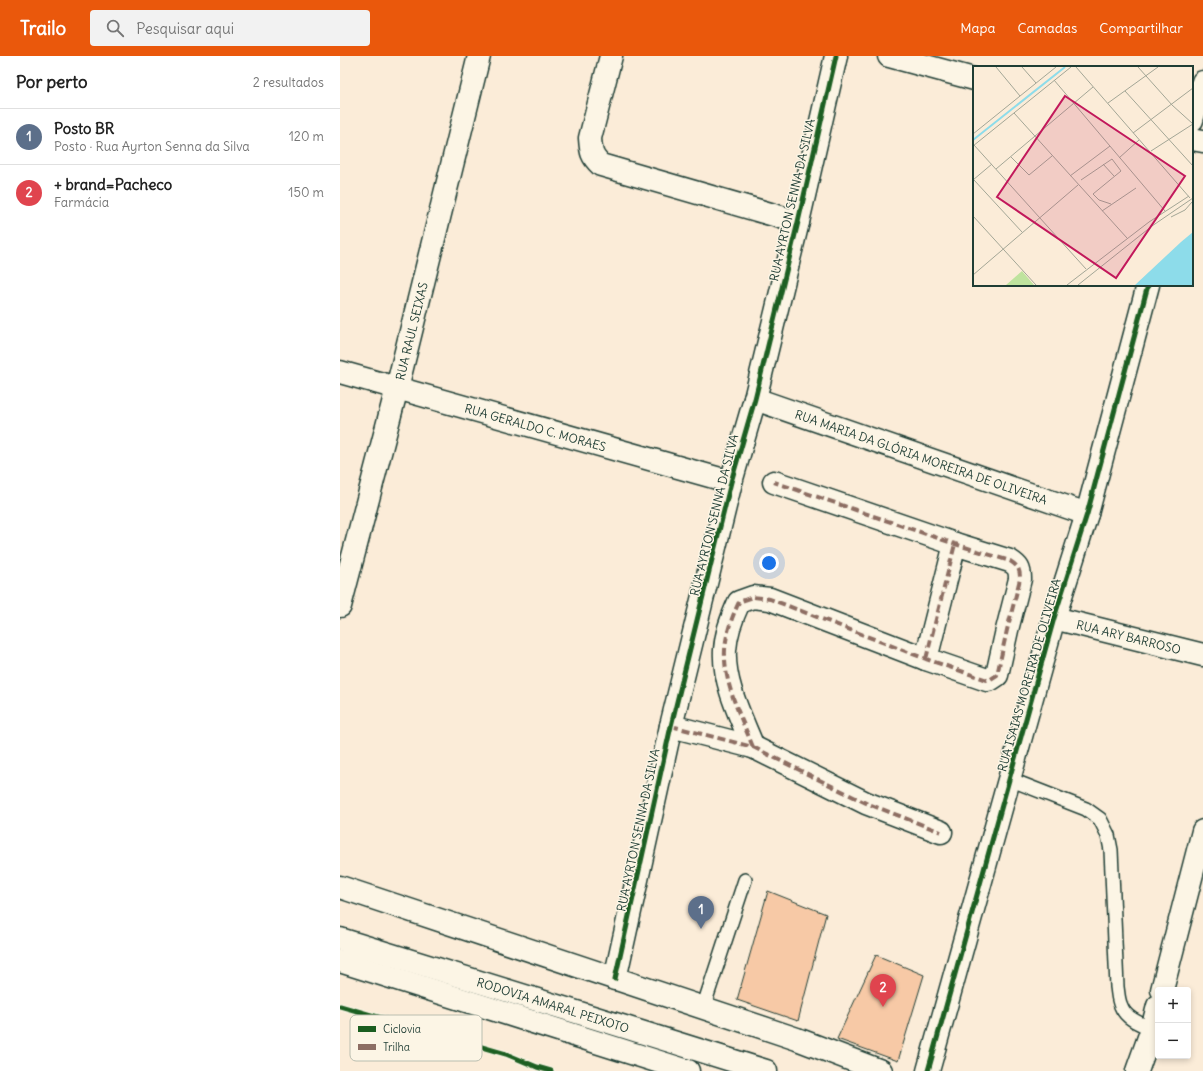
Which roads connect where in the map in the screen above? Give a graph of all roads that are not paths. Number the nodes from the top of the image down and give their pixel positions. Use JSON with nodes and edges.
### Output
{"nodes":[{"id":1,"x":479,"y":56,"type":"edge"},
{"id":2,"x":611,"y":56,"type":"edge"},
{"id":3,"x":836,"y":56,"type":"edge"},
{"id":4,"x":889,"y":56,"type":"edge"},
{"id":5,"x":973,"y":79,"type":"edge"},
{"id":6,"x":1203,"y":82,"type":"edge"},
{"id":7,"x":1193,"y":117,"type":"edge"},
{"id":8,"x":1193,"y":138,"type":"edge"},
{"id":9,"x":1203,"y":141,"type":"edge"},
{"id":10,"x":798,"y":222,"type":"junction"},
{"id":11,"x":1148,"y":286,"type":"edge"},
{"id":12,"x":340,"y":372,"type":"edge"},
{"id":13,"x":398,"y":388,"type":"junction"},
{"id":14,"x":755,"y":398,"type":"junction"},
{"id":15,"x":731,"y":482,"type":"junction"},
{"id":16,"x":774,"y":482,"type":"dead end"},
{"id":17,"x":1087,"y":514,"type":"junction"},
{"id":18,"x":955,"y":544,"type":"junction"},
{"id":19,"x":340,"y":606,"type":"edge"},
{"id":20,"x":1054,"y":618,"type":"junction"},
{"id":21,"x":1203,"y":655,"type":"edge"},
{"id":22,"x":926,"y":659,"type":"junction"},
{"id":23,"x":671,"y":726,"type":"junction"},
{"id":24,"x":753,"y":748,"type":"junction"},
{"id":25,"x":1009,"y":779,"type":"junction"},
{"id":26,"x":1203,"y":831,"type":"edge"},
{"id":27,"x":941,"y":832,"type":"dead end"},
{"id":28,"x":745,"y":880,"type":"dead end"},
{"id":29,"x":340,"y":887,"type":"edge"},
{"id":30,"x":340,"y":939,"type":"edge"},
{"id":31,"x":340,"y":961,"type":"edge"},
{"id":32,"x":615,"y":979,"type":"junction"},
{"id":33,"x":1163,"y":987,"type":"edge"},
{"id":34,"x":704,"y":1008,"type":"junction"},
{"id":35,"x":1155,"y":1018,"type":"edge"},
{"id":36,"x":1152,"y":1029,"type":"junction"},
{"id":37,"x":688,"y":1071,"type":"edge"},
{"id":38,"x":766,"y":1071,"type":"edge"},
{"id":39,"x":882,"y":1071,"type":"edge"},
{"id":40,"x":928,"y":1071,"type":"edge"},
{"id":41,"x":1137,"y":1071,"type":"edge"}],
"edges":[{"from":1,"to":13,"type":"main road","name":"RUA RAUL SEIXAS"},
{"from":2,"to":10,"type":"main road"},
{"from":3,"to":10,"type":"main road","name":"RUA AYRTON SENNA DA SILVA"},
{"from":4,"to":5,"type":"main road"},
{"from":6,"to":7,"type":"main road"},
{"from":8,"to":9,"type":"main road"},
{"from":10,"to":14,"type":"main road","name":"RUA AYRTON SENNA DA SILVA"},
{"from":11,"to":17,"type":"main road","name":"RUA ISAIAS MOREIRA DE OLIVEIRA"},
{"from":12,"to":13,"type":"main road","name":"RUA GERALDO C. MORAES"},
{"from":13,"to":15,"type":"main road","name":"RUA GERALDO C. MORAES"},
{"from":13,"to":19,"type":"main road","name":"RUA RAUL SEIXAS"},
{"from":14,"to":15,"type":"main road","name":"RUA AYRTON SENNA DA SILVA"},
{"from":14,"to":17,"type":"main road","name":"RUA MARIA DA GLÓRIA MOREIRA DE OLIVEIRA"},
{"from":15,"to":23,"type":"main road","name":"RUA AYRTON SENNA DA SILVA"},
{"from":16,"to":18,"type":"main road"},
{"from":17,"to":20,"type":"main road","name":"RUA ISAIAS MOREIRA DE OLIVEIRA"},
{"from":18,"to":22,"type":"main road"},
{"from":18,"to":22,"type":"main road"},
{"from":20,"to":21,"type":"main road","name":"RUA ARY BARROSO"},
{"from":20,"to":25,"type":"main road","name":"RUA ISAIAS MOREIRA DE OLIVEIRA"},
{"from":22,"to":24,"type":"main road"},
{"from":23,"to":24,"type":"main road"},
{"from":23,"to":32,"type":"main road","name":"RUA AYRTON SENNA DA SILVA"},
{"from":24,"to":27,"type":"main road"},
{"from":25,"to":36,"type":"lane"},
{"from":25,"to":40,"type":"main road","name":"RUA ISAIAS MOREIRA DE OLIVEIRA"},
{"from":26,"to":33,"type":"main road"},
{"from":28,"to":34,"type":"lane"},
{"from":29,"to":32,"type":"main road"},
{"from":30,"to":38,"type":"main road","name":"RODOVIA AMARAL PEIXOTO"},
{"from":31,"to":37,"type":"main road","name":"RODOVIA AMARAL PEIXOTO"},
{"from":32,"to":34,"type":"main road"},
{"from":34,"to":39,"type":"main road"},
{"from":35,"to":36,"type":"main road"},
{"from":36,"to":41,"type":"main road"}]}
